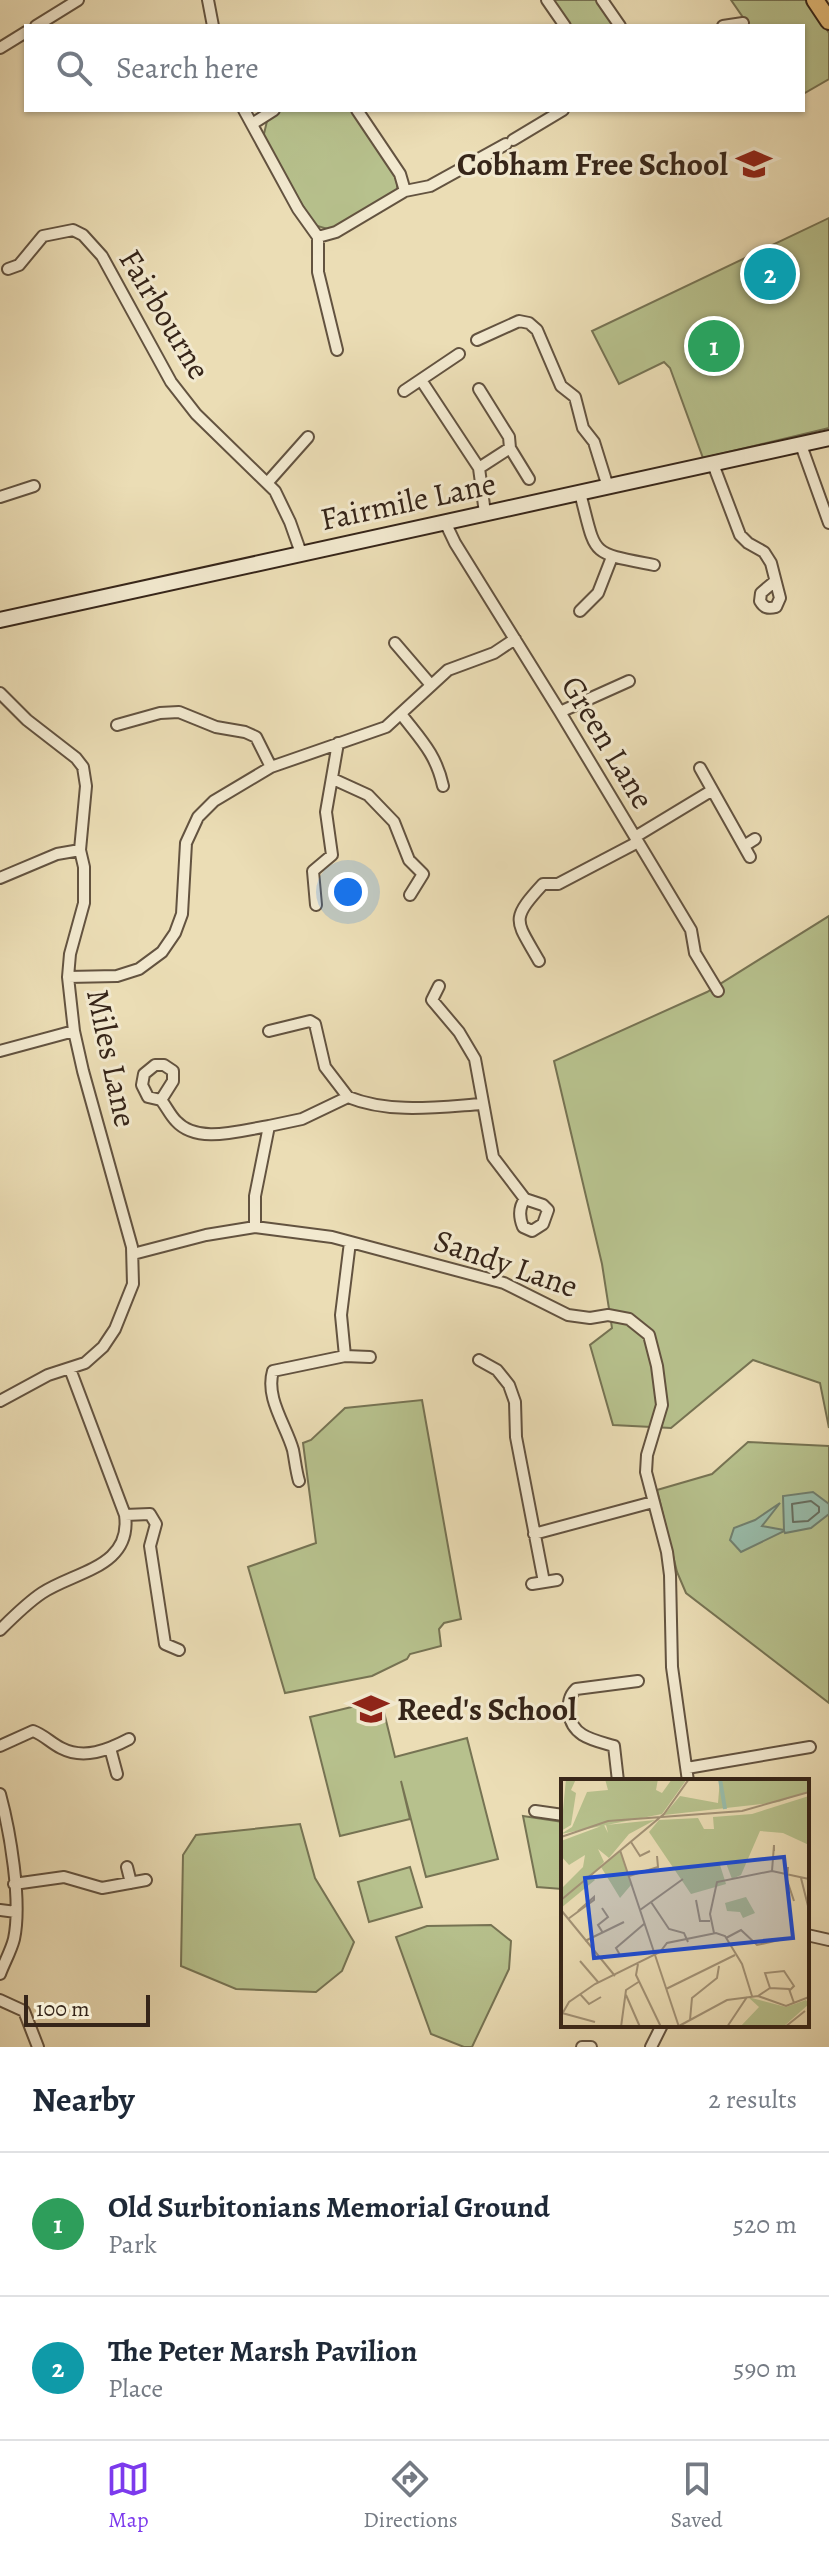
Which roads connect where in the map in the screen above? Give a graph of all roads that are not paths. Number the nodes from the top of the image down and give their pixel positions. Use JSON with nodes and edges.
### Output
{"nodes":[{"id":1,"x":78,"y":0,"type":"edge"},
{"id":2,"x":208,"y":0,"type":"edge"},
{"id":3,"x":547,"y":0,"type":"edge"},
{"id":4,"x":602,"y":0,"type":"edge"},
{"id":5,"x":815,"y":0,"type":"edge"},
{"id":6,"x":829,"y":21,"type":"edge"},
{"id":7,"x":743,"y":23,"type":"dead end"},
{"id":8,"x":39,"y":24,"type":"edge"},
{"id":9,"x":213,"y":24,"type":"edge"},
{"id":10,"x":564,"y":24,"type":"edge"},
{"id":11,"x":619,"y":24,"type":"edge"},
{"id":12,"x":736,"y":24,"type":"edge"},
{"id":13,"x":24,"y":33,"type":"edge"},
{"id":14,"x":0,"y":48,"type":"edge"},
{"id":15,"x":245,"y":112,"type":"edge"},
{"id":16,"x":271,"y":112,"type":"edge"},
{"id":17,"x":358,"y":112,"type":"edge"},
{"id":18,"x":560,"y":112,"type":"edge"},
{"id":19,"x":252,"y":124,"type":"junction"},
{"id":20,"x":405,"y":191,"type":"junction"},
{"id":21,"x":318,"y":237,"type":"junction"},
{"id":22,"x":8,"y":269,"type":"dead end"},
{"id":23,"x":477,"y":340,"type":"dead end"},
{"id":24,"x":337,"y":350,"type":"dead end"},
{"id":25,"x":459,"y":354,"type":"dead end"},
{"id":26,"x":421,"y":380,"type":"junction"},
{"id":27,"x":479,"y":389,"type":"dead end"},
{"id":28,"x":404,"y":391,"type":"dead end"},
{"id":29,"x":308,"y":437,"type":"dead end"},
{"id":30,"x":829,"y":438,"type":"edge"},
{"id":31,"x":801,"y":445,"type":"junction"},
{"id":32,"x":510,"y":448,"type":"junction"},
{"id":33,"x":713,"y":464,"type":"junction"},
{"id":34,"x":479,"y":468,"type":"junction"},
{"id":35,"x":529,"y":479,"type":"dead end"},
{"id":36,"x":268,"y":482,"type":"junction"},
{"id":37,"x":34,"y":486,"type":"dead end"},
{"id":38,"x":608,"y":487,"type":"junction"},
{"id":39,"x":580,"y":493,"type":"junction"},
{"id":40,"x":0,"y":497,"type":"edge"},
{"id":41,"x":485,"y":513,"type":"junction"},
{"id":42,"x":445,"y":522,"type":"junction"},
{"id":43,"x":829,"y":523,"type":"edge"},
{"id":44,"x":301,"y":553,"type":"junction"},
{"id":45,"x":612,"y":557,"type":"junction"},
{"id":46,"x":654,"y":565,"type":"dead end"},
{"id":47,"x":774,"y":582,"type":"dead end"},
{"id":48,"x":580,"y":611,"type":"dead end"},
{"id":49,"x":0,"y":620,"type":"edge"},
{"id":50,"x":515,"y":639,"type":"junction"},
{"id":51,"x":395,"y":643,"type":"dead end"},
{"id":52,"x":629,"y":681,"type":"dead end"},
{"id":53,"x":431,"y":685,"type":"junction"},
{"id":54,"x":0,"y":693,"type":"edge"},
{"id":55,"x":560,"y":712,"type":"junction"},
{"id":56,"x":401,"y":714,"type":"junction"},
{"id":57,"x":117,"y":725,"type":"dead end"},
{"id":58,"x":338,"y":743,"type":"junction"},
{"id":59,"x":271,"y":767,"type":"junction"},
{"id":60,"x":700,"y":768,"type":"dead end"},
{"id":61,"x":333,"y":779,"type":"junction"},
{"id":62,"x":443,"y":786,"type":"dead end"},
{"id":63,"x":711,"y":791,"type":"junction"},
{"id":64,"x":755,"y":839,"type":"dead end"},
{"id":65,"x":637,"y":840,"type":"junction"},
{"id":66,"x":744,"y":846,"type":"junction"},
{"id":67,"x":80,"y":850,"type":"junction"},
{"id":68,"x":750,"y":857,"type":"dead end"},
{"id":69,"x":0,"y":878,"type":"edge"},
{"id":70,"x":410,"y":895,"type":"dead end"},
{"id":71,"x":316,"y":905,"type":"dead end"},
{"id":72,"x":539,"y":961,"type":"dead end"},
{"id":73,"x":68,"y":977,"type":"junction"},
{"id":74,"x":439,"y":986,"type":"dead end"},
{"id":75,"x":718,"y":991,"type":"dead end"},
{"id":76,"x":74,"y":1031,"type":"junction"},
{"id":77,"x":269,"y":1031,"type":"dead end"},
{"id":78,"x":0,"y":1051,"type":"edge"},
{"id":79,"x":348,"y":1097,"type":"junction"},
{"id":80,"x":161,"y":1100,"type":"dead end"},
{"id":81,"x":482,"y":1104,"type":"junction"},
{"id":82,"x":269,"y":1126,"type":"junction"},
{"id":83,"x":525,"y":1199,"type":"dead end"},
{"id":84,"x":255,"y":1227,"type":"junction"},
{"id":85,"x":350,"y":1242,"type":"junction"},
{"id":86,"x":133,"y":1254,"type":"junction"},
{"id":87,"x":345,"y":1356,"type":"junction"},
{"id":88,"x":370,"y":1357,"type":"dead end"},
{"id":89,"x":479,"y":1360,"type":"dead end"},
{"id":90,"x":70,"y":1369,"type":"junction"},
{"id":91,"x":0,"y":1401,"type":"edge"},
{"id":92,"x":295,"y":1465,"type":"junction"},
{"id":93,"x":282,"y":1470,"type":"dead end"},
{"id":94,"x":299,"y":1481,"type":"dead end"},
{"id":95,"x":653,"y":1502,"type":"junction"},
{"id":96,"x":125,"y":1515,"type":"junction"},
{"id":97,"x":534,"y":1534,"type":"junction"},
{"id":98,"x":557,"y":1580,"type":"dead end"},
{"id":99,"x":544,"y":1582,"type":"junction"},
{"id":100,"x":532,"y":1584,"type":"dead end"},
{"id":101,"x":0,"y":1630,"type":"edge"},
{"id":102,"x":179,"y":1650,"type":"dead end"},
{"id":103,"x":638,"y":1681,"type":"dead end"},
{"id":104,"x":129,"y":1739,"type":"dead end"},
{"id":105,"x":0,"y":1746,"type":"edge"},
{"id":106,"x":810,"y":1747,"type":"dead end"},
{"id":107,"x":110,"y":1748,"type":"junction"},
{"id":108,"x":687,"y":1768,"type":"junction"},
{"id":109,"x":117,"y":1774,"type":"dead end"},
{"id":110,"x":618,"y":1779,"type":"edge"},
{"id":111,"x":688,"y":1779,"type":"edge"},
{"id":112,"x":0,"y":1794,"type":"edge"},
{"id":113,"x":535,"y":1811,"type":"dead end"},
{"id":114,"x":561,"y":1815,"type":"edge"},
{"id":115,"x":127,"y":1867,"type":"dead end"},
{"id":116,"x":146,"y":1880,"type":"dead end"},
{"id":117,"x":131,"y":1883,"type":"junction"},
{"id":118,"x":14,"y":1884,"type":"junction"},
{"id":119,"x":0,"y":1910,"type":"edge"},
{"id":120,"x":16,"y":1912,"type":"junction"},
{"id":121,"x":809,"y":1935,"type":"edge"},
{"id":122,"x":829,"y":1940,"type":"edge"},
{"id":123,"x":0,"y":1974,"type":"edge"},
{"id":124,"x":0,"y":2000,"type":"edge"},
{"id":125,"x":661,"y":2027,"type":"edge"},
{"id":126,"x":38,"y":2047,"type":"edge"},
{"id":127,"x":582,"y":2047,"type":"edge"},
{"id":128,"x":591,"y":2047,"type":"edge"},
{"id":129,"x":651,"y":2047,"type":"edge"}],
"edges":[{"from":1,"to":8,"type":"street"},
{"from":2,"to":9,"type":"street"},
{"from":3,"to":10,"type":"street"},
{"from":4,"to":11,"type":"street"},
{"from":5,"to":6,"type":"main road"},
{"from":7,"to":12,"type":"street"},
{"from":13,"to":14,"type":"street"},
{"from":15,"to":19,"type":"street"},
{"from":16,"to":19,"type":"street"},
{"from":17,"to":20,"type":"street"},
{"from":18,"to":20,"type":"street"},
{"from":19,"to":21,"type":"street"},
{"from":20,"to":21,"type":"street"},
{"from":21,"to":24,"type":"street"},
{"from":22,"to":36,"type":"street","name":"Fairbourne"},
{"from":23,"to":38,"type":"street"},
{"from":25,"to":26,"type":"street"},
{"from":26,"to":28,"type":"street"},
{"from":26,"to":34,"type":"street"},
{"from":27,"to":32,"type":"street"},
{"from":29,"to":36,"type":"street"},
{"from":30,"to":31,"type":"street","name":"Fairmile Lane"},
{"from":31,"to":33,"type":"street","name":"Fairmile Lane"},
{"from":31,"to":43,"type":"street"},
{"from":32,"to":34,"type":"street"},
{"from":32,"to":35,"type":"street"},
{"from":33,"to":38,"type":"street","name":"Fairmile Lane"},
{"from":33,"to":47,"type":"street"},
{"from":34,"to":41,"type":"street"},
{"from":36,"to":44,"type":"street","name":"Fairbourne"},
{"from":37,"to":40,"type":"street"},
{"from":38,"to":39,"type":"street","name":"Fairmile Lane"},
{"from":39,"to":41,"type":"street","name":"Fairmile Lane"},
{"from":39,"to":45,"type":"street"},
{"from":41,"to":42,"type":"street","name":"Fairmile Lane"},
{"from":42,"to":44,"type":"street","name":"Fairmile Lane"},
{"from":42,"to":50,"type":"street","name":"Green Lane"},
{"from":44,"to":49,"type":"street","name":"Fairmile Lane"},
{"from":45,"to":46,"type":"street"},
{"from":45,"to":48,"type":"street"},
{"from":50,"to":53,"type":"street"},
{"from":50,"to":55,"type":"street","name":"Green Lane"},
{"from":51,"to":53,"type":"street"},
{"from":52,"to":55,"type":"street"},
{"from":53,"to":56,"type":"street"},
{"from":54,"to":67,"type":"street","name":"Miles Lane"},
{"from":55,"to":65,"type":"street","name":"Green Lane"},
{"from":56,"to":58,"type":"street"},
{"from":56,"to":62,"type":"street"},
{"from":57,"to":59,"type":"street"},
{"from":58,"to":59,"type":"street"},
{"from":58,"to":61,"type":"street"},
{"from":59,"to":73,"type":"street"},
{"from":60,"to":63,"type":"street"},
{"from":61,"to":70,"type":"street"},
{"from":61,"to":71,"type":"street"},
{"from":63,"to":65,"type":"street"},
{"from":63,"to":66,"type":"street"},
{"from":64,"to":66,"type":"street"},
{"from":65,"to":72,"type":"street"},
{"from":65,"to":75,"type":"street","name":"Green Lane"},
{"from":66,"to":68,"type":"street"},
{"from":67,"to":69,"type":"street"},
{"from":67,"to":73,"type":"street","name":"Miles Lane"},
{"from":73,"to":76,"type":"street","name":"Miles Lane"},
{"from":74,"to":81,"type":"street"},
{"from":76,"to":78,"type":"street"},
{"from":76,"to":86,"type":"street","name":"Miles Lane"},
{"from":77,"to":79,"type":"street"},
{"from":79,"to":81,"type":"street"},
{"from":79,"to":82,"type":"street"},
{"from":80,"to":82,"type":"street"},
{"from":81,"to":83,"type":"street"},
{"from":82,"to":84,"type":"street"},
{"from":84,"to":85,"type":"street","name":"Sandy Lane"},
{"from":84,"to":86,"type":"street","name":"Sandy Lane"},
{"from":85,"to":87,"type":"street"},
{"from":85,"to":95,"type":"street","name":"Sandy Lane"},
{"from":86,"to":90,"type":"street","name":"Miles Lane"},
{"from":87,"to":88,"type":"street"},
{"from":87,"to":92,"type":"street"},
{"from":89,"to":97,"type":"street"},
{"from":90,"to":91,"type":"street","name":"Miles Lane"},
{"from":90,"to":96,"type":"street"},
{"from":92,"to":93,"type":"street"},
{"from":92,"to":94,"type":"street"},
{"from":95,"to":97,"type":"street"},
{"from":95,"to":108,"type":"street","name":"Sandy Lane"},
{"from":96,"to":101,"type":"street"},
{"from":96,"to":102,"type":"street"},
{"from":97,"to":99,"type":"street"},
{"from":98,"to":99,"type":"street"},
{"from":99,"to":100,"type":"street"},
{"from":103,"to":110,"type":"street"},
{"from":104,"to":107,"type":"street"},
{"from":105,"to":107,"type":"street"},
{"from":106,"to":108,"type":"street"},
{"from":107,"to":109,"type":"street"},
{"from":108,"to":111,"type":"street","name":"Sandy Lane"},
{"from":112,"to":118,"type":"street"},
{"from":113,"to":114,"type":"street"},
{"from":115,"to":117,"type":"street"},
{"from":116,"to":117,"type":"street"},
{"from":117,"to":118,"type":"street"},
{"from":118,"to":120,"type":"street"},
{"from":119,"to":120,"type":"street"},
{"from":120,"to":123,"type":"street"},
{"from":121,"to":122,"type":"street"},
{"from":124,"to":126,"type":"street"},
{"from":125,"to":129,"type":"street"},
{"from":127,"to":128,"type":"street"}]}
